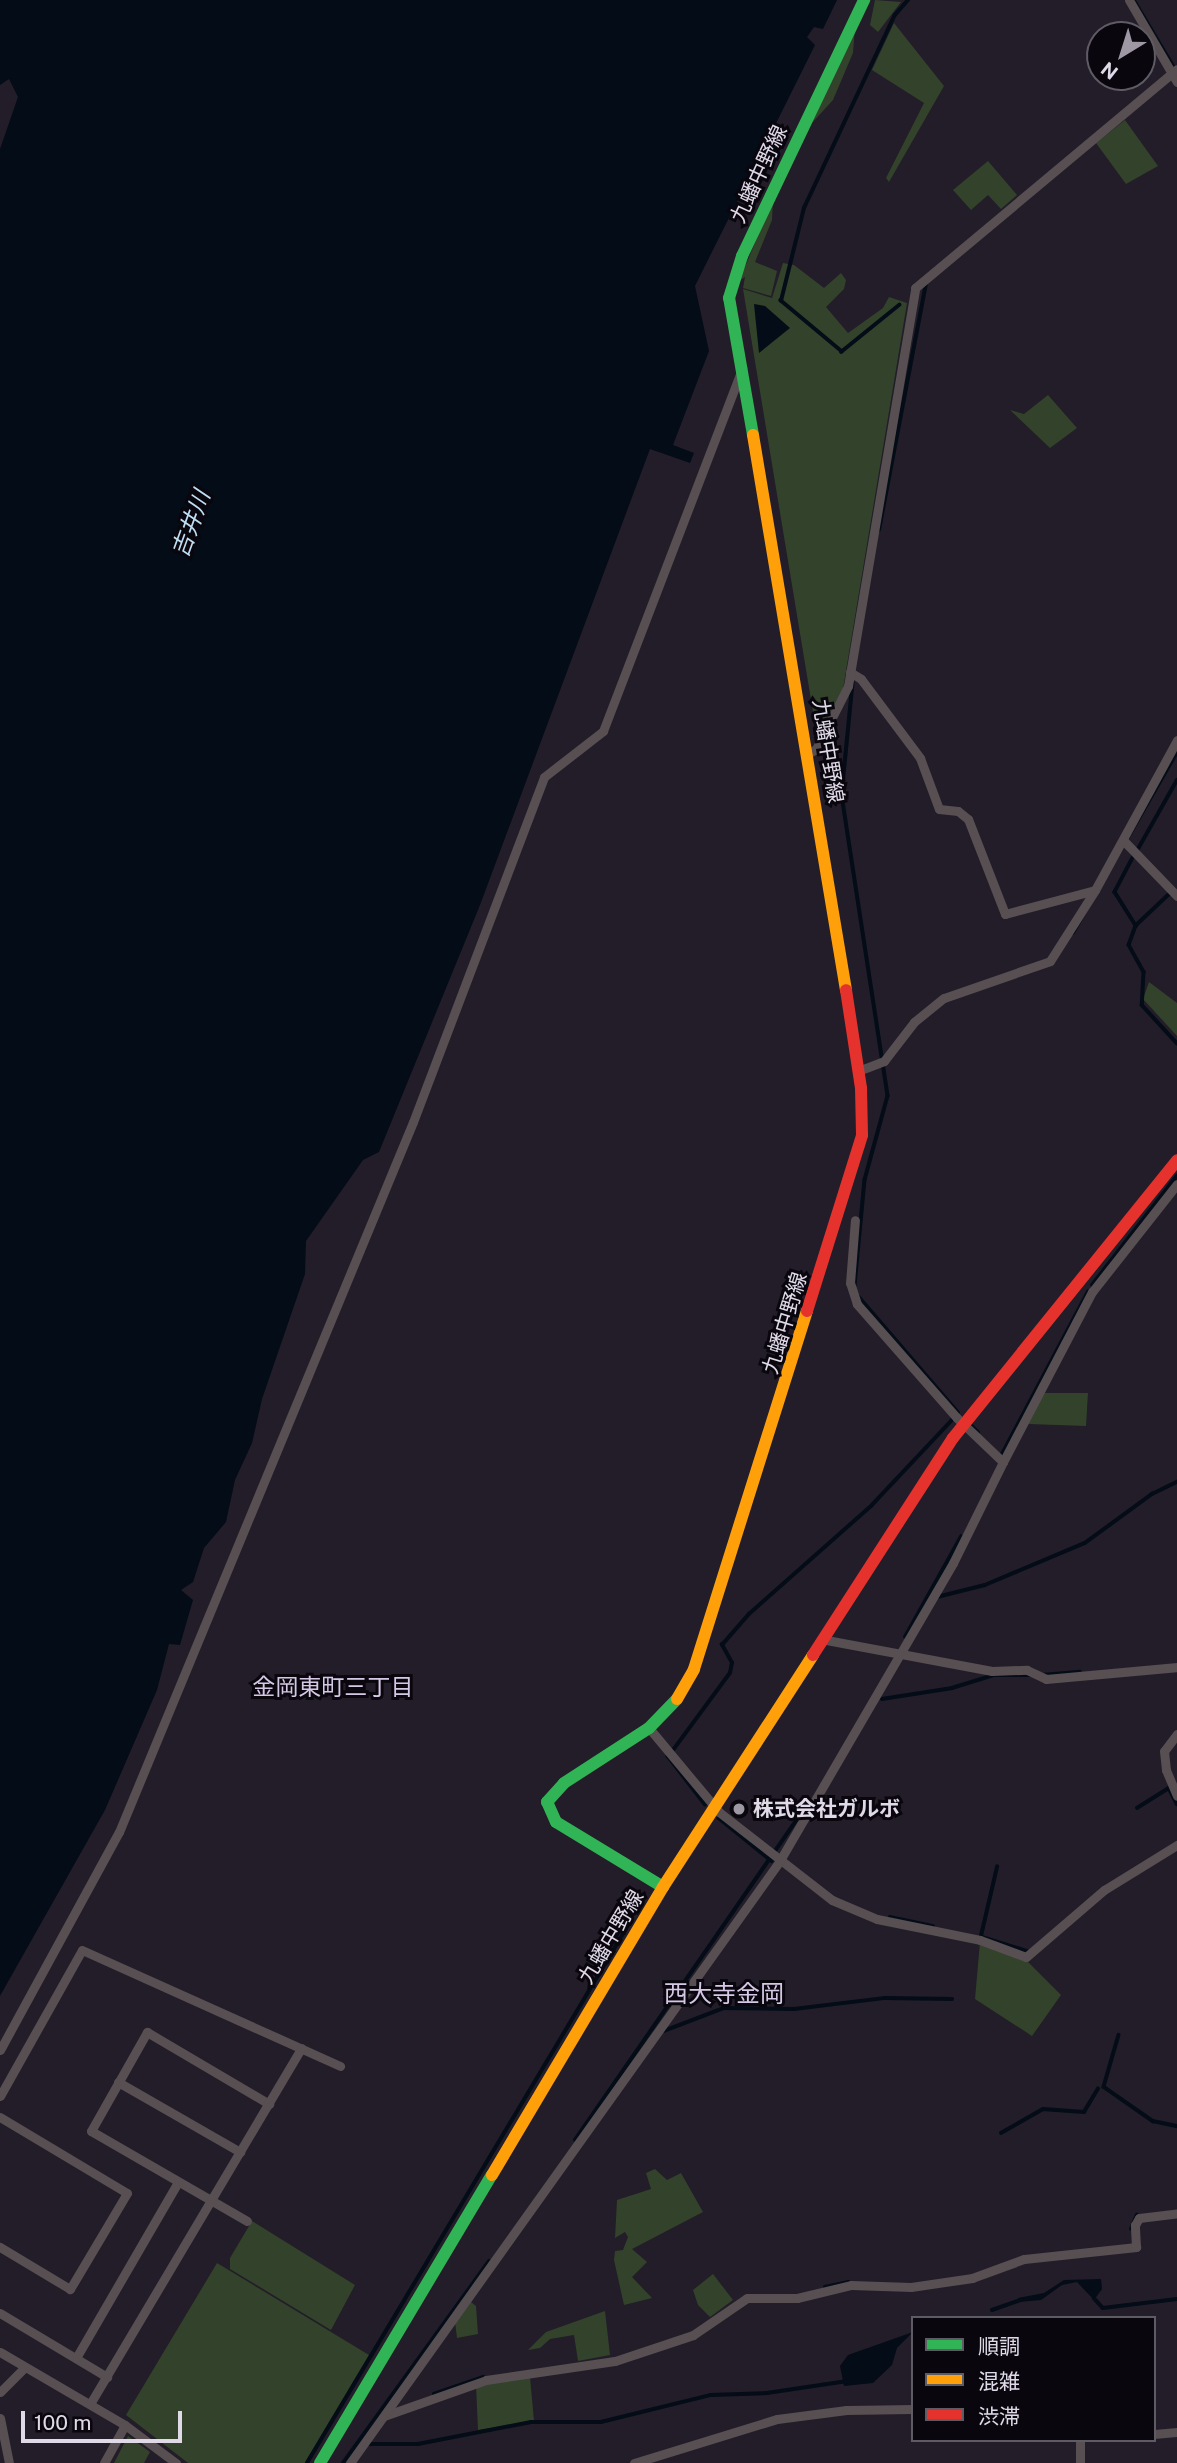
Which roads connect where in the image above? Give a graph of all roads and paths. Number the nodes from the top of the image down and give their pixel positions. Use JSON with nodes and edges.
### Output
{"nodes":[{"id":1,"x":864,"y":0,"type":"edge"},
{"id":2,"x":1129,"y":0,"type":"edge"},
{"id":3,"x":1175,"y":75,"type":"edge"},
{"id":4,"x":743,"y":366,"type":"junction"},
{"id":5,"x":853,"y":673,"type":"junction"},
{"id":6,"x":1177,"y":740,"type":"edge"},
{"id":7,"x":809,"y":753,"type":"junction"},
{"id":8,"x":1125,"y":842,"type":"junction"},
{"id":9,"x":1096,"y":890,"type":"junction"},
{"id":10,"x":1177,"y":896,"type":"edge"},
{"id":11,"x":858,"y":1071,"type":"junction"},
{"id":12,"x":1177,"y":1160,"type":"edge"},
{"id":13,"x":1177,"y":1184,"type":"edge"},
{"id":14,"x":855,"y":1220,"type":"dead end"},
{"id":15,"x":963,"y":1424,"type":"junction"},
{"id":16,"x":1000,"y":1460,"type":"junction"},
{"id":17,"x":821,"y":1639,"type":"junction"},
{"id":18,"x":899,"y":1651,"type":"junction"},
{"id":19,"x":1177,"y":1667,"type":"edge"},
{"id":20,"x":649,"y":1728,"type":"junction"},
{"id":21,"x":1177,"y":1734,"type":"edge"},
{"id":22,"x":1177,"y":1796,"type":"edge"},
{"id":23,"x":714,"y":1806,"type":"junction"},
{"id":24,"x":1177,"y":1845,"type":"edge"},
{"id":25,"x":775,"y":1859,"type":"junction"},
{"id":26,"x":663,"y":1887,"type":"junction"},
{"id":27,"x":302,"y":2048,"type":"junction"},
{"id":28,"x":0,"y":2050,"type":"edge"},
{"id":29,"x":340,"y":2066,"type":"dead end"},
{"id":30,"x":118,"y":2082,"type":"junction"},
{"id":31,"x":0,"y":2096,"type":"edge"},
{"id":32,"x":269,"y":2104,"type":"junction"},
{"id":33,"x":0,"y":2117,"type":"edge"},
{"id":34,"x":240,"y":2152,"type":"junction"},
{"id":35,"x":178,"y":2182,"type":"junction"},
{"id":36,"x":211,"y":2201,"type":"junction"},
{"id":37,"x":1177,"y":2213,"type":"edge"},
{"id":38,"x":247,"y":2221,"type":"dead end"},
{"id":39,"x":0,"y":2247,"type":"edge"},
{"id":40,"x":0,"y":2313,"type":"edge"},
{"id":41,"x":0,"y":2352,"type":"edge"},
{"id":42,"x":76,"y":2358,"type":"junction"},
{"id":43,"x":25,"y":2367,"type":"junction"},
{"id":44,"x":107,"y":2377,"type":"junction"},
{"id":45,"x":0,"y":2392,"type":"edge"},
{"id":46,"x":90,"y":2404,"type":"junction"},
{"id":47,"x":911,"y":2409,"type":"edge"},
{"id":48,"x":383,"y":2416,"type":"junction"},
{"id":49,"x":0,"y":2418,"type":"edge"},
{"id":50,"x":125,"y":2426,"type":"junction"},
{"id":51,"x":1177,"y":2432,"type":"edge"},
{"id":52,"x":1156,"y":2434,"type":"edge"},
{"id":53,"x":1080,"y":2442,"type":"edge"},
{"id":54,"x":659,"y":2460,"type":"edge"},
{"id":55,"x":9,"y":2463,"type":"edge"},
{"id":56,"x":104,"y":2463,"type":"edge"},
{"id":57,"x":176,"y":2463,"type":"edge"},
{"id":58,"x":320,"y":2463,"type":"edge"},
{"id":59,"x":350,"y":2463,"type":"edge"},
{"id":60,"x":634,"y":2463,"type":"edge"},
{"id":61,"x":1080,"y":2463,"type":"edge"}],
"edges":[{"from":1,"to":4,"type":"main road","name":"九蟠中野線"},
{"from":2,"to":3,"type":"street"},
{"from":3,"to":5,"type":"street"},
{"from":4,"to":7,"type":"main road","name":"九蟠中野線"},
{"from":4,"to":28,"type":"street"},
{"from":5,"to":7,"type":"street"},
{"from":5,"to":9,"type":"street"},
{"from":6,"to":8,"type":"street"},
{"from":7,"to":11,"type":"main road","name":"九蟠中野線"},
{"from":8,"to":9,"type":"street"},
{"from":8,"to":10,"type":"street"},
{"from":9,"to":11,"type":"street"},
{"from":11,"to":20,"type":"main road","name":"九蟠中野線"},
{"from":12,"to":15,"type":"main road"},
{"from":13,"to":16,"type":"street"},
{"from":14,"to":15,"type":"street"},
{"from":15,"to":16,"type":"street"},
{"from":15,"to":17,"type":"main road"},
{"from":16,"to":18,"type":"street"},
{"from":17,"to":18,"type":"street"},
{"from":17,"to":23,"type":"main road"},
{"from":18,"to":19,"type":"street"},
{"from":18,"to":25,"type":"street"},
{"from":20,"to":23,"type":"street"},
{"from":20,"to":26,"type":"main road","name":"九蟠中野線"},
{"from":21,"to":22,"type":"street"},
{"from":23,"to":25,"type":"street"},
{"from":23,"to":26,"type":"main road"},
{"from":24,"to":25,"type":"street"},
{"from":25,"to":48,"type":"street"},
{"from":26,"to":58,"type":"main road","name":"九蟠中野線"},
{"from":27,"to":29,"type":"street"},
{"from":27,"to":31,"type":"street"},
{"from":27,"to":32,"type":"street"},
{"from":30,"to":32,"type":"street"},
{"from":30,"to":34,"type":"street"},
{"from":30,"to":35,"type":"street"},
{"from":32,"to":34,"type":"street"},
{"from":33,"to":39,"type":"street"},
{"from":34,"to":36,"type":"street"},
{"from":35,"to":36,"type":"street"},
{"from":35,"to":42,"type":"street"},
{"from":36,"to":38,"type":"street"},
{"from":36,"to":44,"type":"street"},
{"from":37,"to":48,"type":"street"},
{"from":40,"to":42,"type":"street"},
{"from":41,"to":43,"type":"street"},
{"from":42,"to":44,"type":"street"},
{"from":43,"to":45,"type":"street"},
{"from":43,"to":46,"type":"street"},
{"from":44,"to":46,"type":"street"},
{"from":46,"to":50,"type":"street"},
{"from":47,"to":54,"type":"street"},
{"from":48,"to":59,"type":"street"},
{"from":49,"to":55,"type":"street"},
{"from":50,"to":56,"type":"street"},
{"from":50,"to":57,"type":"street"},
{"from":51,"to":52,"type":"street"},
{"from":53,"to":61,"type":"street"},
{"from":54,"to":60,"type":"street"}]}
